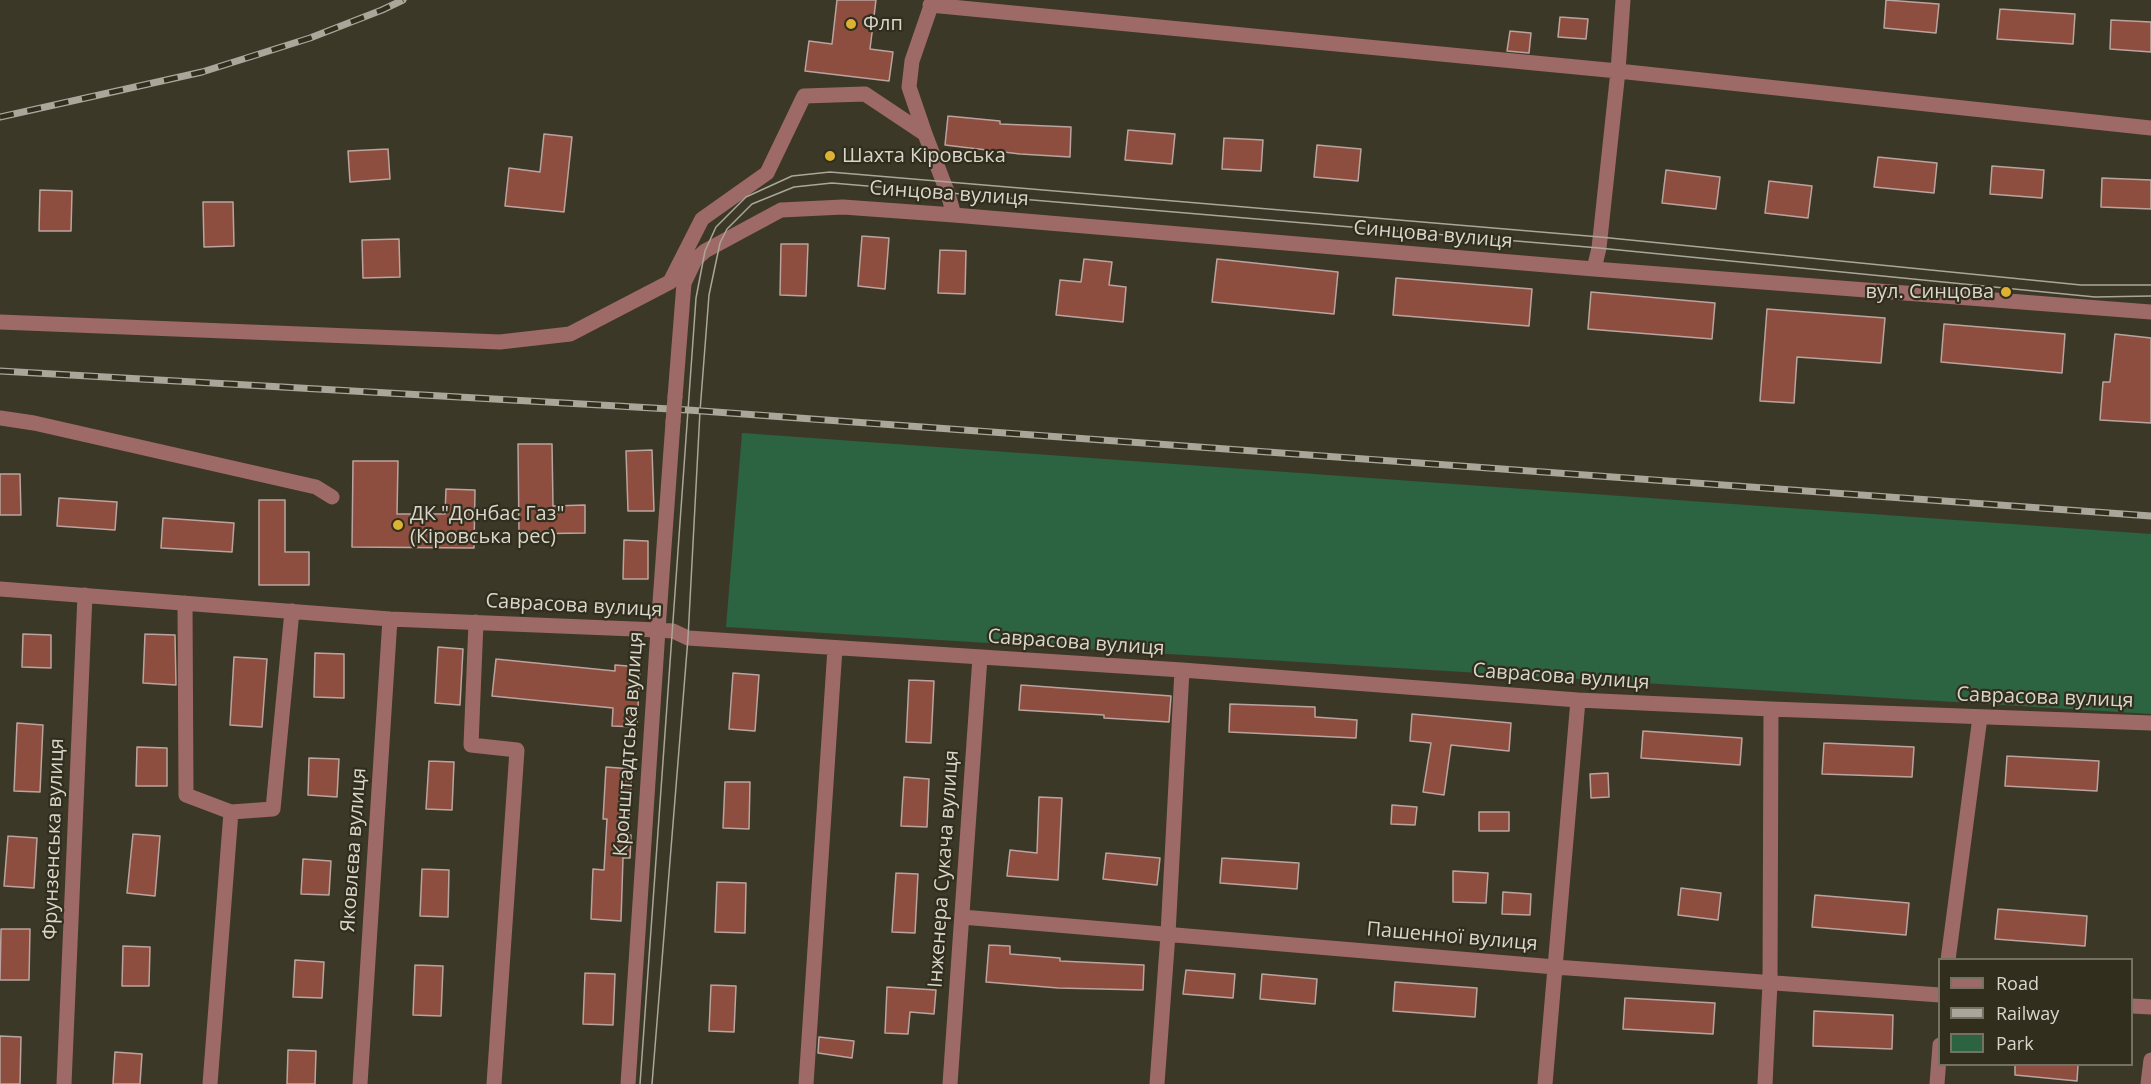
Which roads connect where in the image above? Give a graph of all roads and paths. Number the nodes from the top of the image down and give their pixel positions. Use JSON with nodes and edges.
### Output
{"nodes":[{"id":1,"x":1623,"y":0,"type":"edge"},
{"id":2,"x":932,"y":3,"type":"edge"},
{"id":3,"x":1618,"y":70,"type":"junction"},
{"id":4,"x":2151,"y":128,"type":"edge"},
{"id":5,"x":925,"y":134,"type":"junction"},
{"id":6,"x":954,"y":215,"type":"junction"},
{"id":7,"x":720,"y":243,"type":"joint"},
{"id":8,"x":1594,"y":269,"type":"junction"},
{"id":9,"x":2151,"y":312,"type":"edge"},
{"id":10,"x":0,"y":322,"type":"edge"},
{"id":11,"x":0,"y":418,"type":"edge"},
{"id":12,"x":332,"y":497,"type":"dead end"},
{"id":13,"x":0,"y":589,"type":"edge"},
{"id":14,"x":85,"y":595,"type":"junction"},
{"id":15,"x":185,"y":603,"type":"junction"},
{"id":16,"x":292,"y":611,"type":"junction"},
{"id":17,"x":390,"y":619,"type":"junction"},
{"id":18,"x":476,"y":622,"type":"junction"},
{"id":19,"x":658,"y":630,"type":"junction"},
{"id":20,"x":836,"y":648,"type":"junction"},
{"id":21,"x":980,"y":657,"type":"junction"},
{"id":22,"x":1182,"y":670,"type":"junction"},
{"id":23,"x":1578,"y":700,"type":"junction"},
{"id":24,"x":1771,"y":709,"type":"junction"},
{"id":25,"x":1980,"y":717,"type":"junction"},
{"id":26,"x":2151,"y":723,"type":"edge"},
{"id":27,"x":231,"y":812,"type":"junction"},
{"id":28,"x":962,"y":917,"type":"junction"},
{"id":29,"x":1168,"y":934,"type":"junction"},
{"id":30,"x":1948,"y":958,"type":"edge"},
{"id":31,"x":1555,"y":967,"type":"junction"},
{"id":32,"x":1770,"y":983,"type":"junction"},
{"id":33,"x":1938,"y":995,"type":"edge"},
{"id":34,"x":2133,"y":1006,"type":"edge"},
{"id":35,"x":2151,"y":1007,"type":"edge"},
{"id":36,"x":2151,"y":1060,"type":"edge"},
{"id":37,"x":1938,"y":1064,"type":"edge"},
{"id":38,"x":64,"y":1084,"type":"edge"},
{"id":39,"x":210,"y":1084,"type":"edge"},
{"id":40,"x":360,"y":1084,"type":"edge"},
{"id":41,"x":494,"y":1084,"type":"edge"},
{"id":42,"x":628,"y":1084,"type":"edge"},
{"id":43,"x":806,"y":1084,"type":"edge"},
{"id":44,"x":950,"y":1084,"type":"edge"},
{"id":45,"x":1157,"y":1084,"type":"edge"},
{"id":46,"x":1545,"y":1084,"type":"edge"},
{"id":47,"x":1765,"y":1084,"type":"edge"},
{"id":48,"x":1936,"y":1084,"type":"edge"},
{"id":49,"x":2148,"y":1084,"type":"edge"}],
"edges":[{"from":1,"to":3,"type":"street"},
{"from":2,"to":3,"type":"street"},
{"from":2,"to":5,"type":"street"},
{"from":3,"to":4,"type":"street"},
{"from":3,"to":8,"type":"street"},
{"from":5,"to":6,"type":"street"},
{"from":5,"to":10,"type":"street"},
{"from":6,"to":7,"type":"street","name":"Синцова вулиця"},
{"from":6,"to":8,"type":"street","name":"Синцова вулиця"},
{"from":7,"to":19,"type":"street","name":"Кронштадтська вулиця","bridge":true},
{"from":8,"to":9,"type":"street","name":"Синцова вулиця"},
{"from":11,"to":12,"type":"street"},
{"from":13,"to":14,"type":"street","name":"Саврасова вулиця"},
{"from":14,"to":15,"type":"street","name":"Саврасова вулиця"},
{"from":14,"to":38,"type":"street","name":"Фрунзенська вулиця"},
{"from":15,"to":16,"type":"street","name":"Саврасова вулиця"},
{"from":15,"to":27,"type":"street"},
{"from":16,"to":17,"type":"street","name":"Саврасова вулиця"},
{"from":16,"to":27,"type":"street"},
{"from":17,"to":18,"type":"street","name":"Саврасова вулиця"},
{"from":17,"to":40,"type":"street","name":"Яковлєва вулиця"},
{"from":18,"to":19,"type":"street","name":"Саврасова вулиця"},
{"from":18,"to":41,"type":"street"},
{"from":19,"to":20,"type":"street","name":"Саврасова вулиця"},
{"from":19,"to":42,"type":"street","name":"Кронштадтська вулиця"},
{"from":20,"to":21,"type":"street","name":"Саврасова вулиця"},
{"from":20,"to":43,"type":"street"},
{"from":21,"to":22,"type":"street","name":"Саврасова вулиця"},
{"from":21,"to":28,"type":"street","name":"Інженера Сукача вулиця"},
{"from":22,"to":23,"type":"street","name":"Саврасова вулиця"},
{"from":22,"to":29,"type":"street"},
{"from":23,"to":24,"type":"street","name":"Саврасова вулиця"},
{"from":23,"to":31,"type":"street"},
{"from":24,"to":25,"type":"street","name":"Саврасова вулиця"},
{"from":24,"to":32,"type":"street"},
{"from":25,"to":26,"type":"street","name":"Саврасова вулиця"},
{"from":25,"to":30,"type":"street"},
{"from":27,"to":39,"type":"street"},
{"from":28,"to":29,"type":"street","name":"Пашенної вулиця"},
{"from":28,"to":44,"type":"street","name":"Інженера Сукача вулиця"},
{"from":29,"to":31,"type":"street","name":"Пашенної вулиця"},
{"from":29,"to":45,"type":"street"},
{"from":31,"to":32,"type":"street","name":"Пашенної вулиця"},
{"from":31,"to":46,"type":"street"},
{"from":32,"to":33,"type":"street","name":"Пашенної вулиця"},
{"from":32,"to":47,"type":"street"},
{"from":34,"to":35,"type":"street"},
{"from":36,"to":49,"type":"street"},
{"from":37,"to":48,"type":"street"}]}
